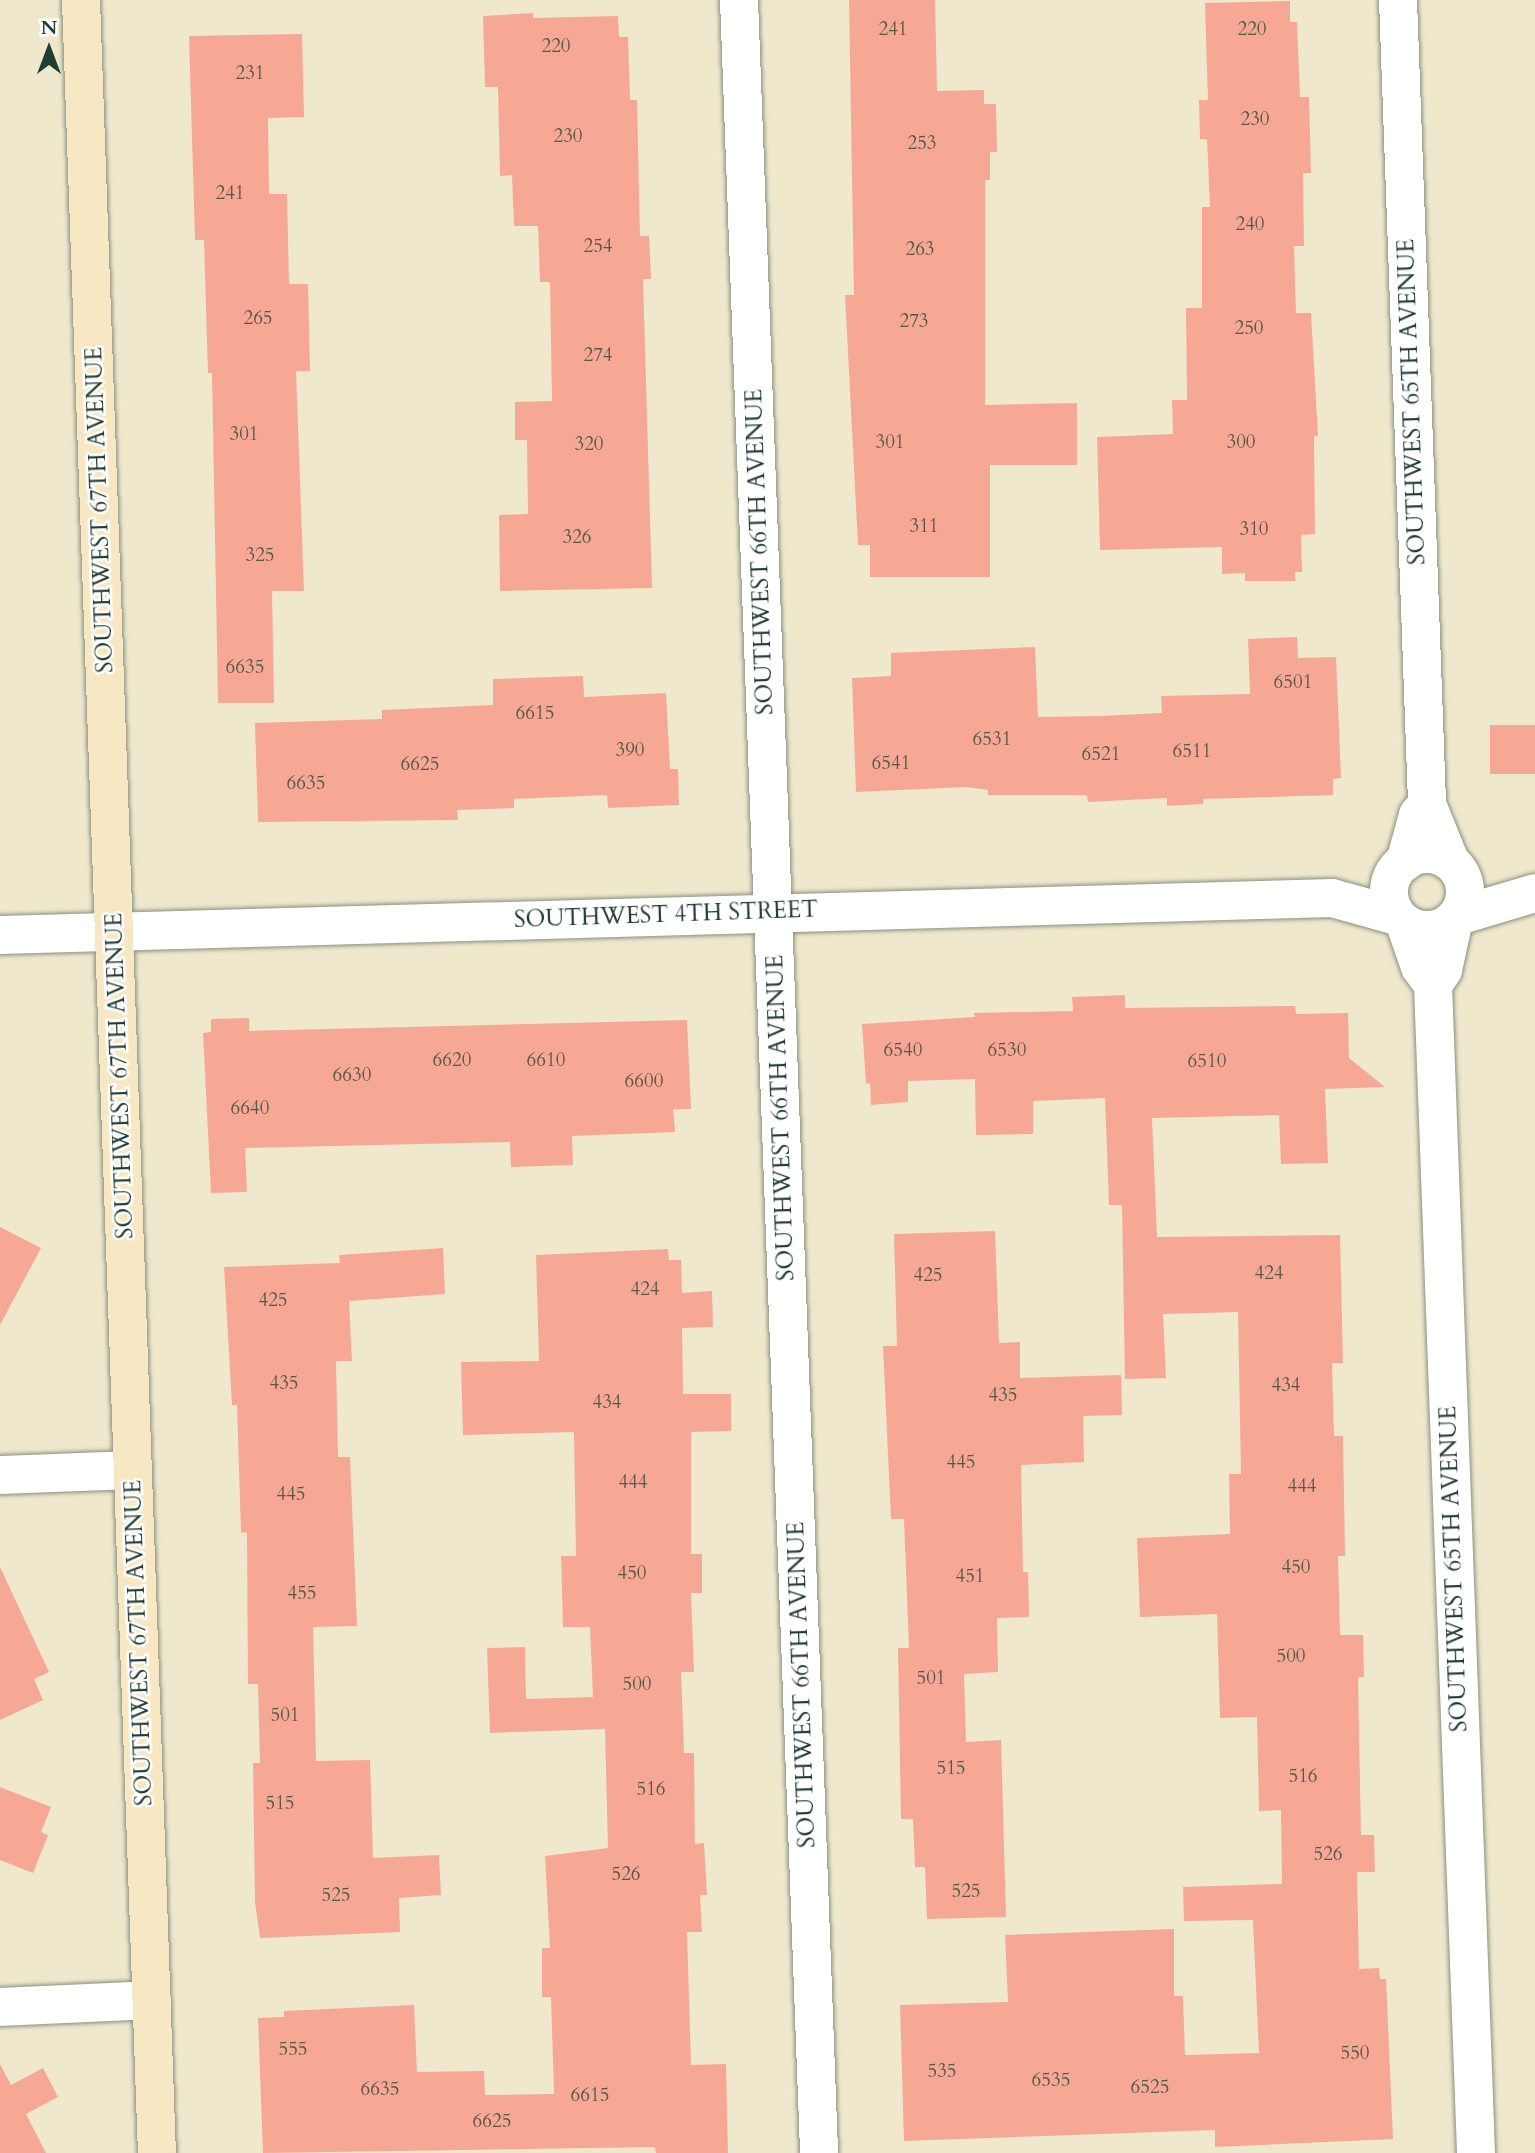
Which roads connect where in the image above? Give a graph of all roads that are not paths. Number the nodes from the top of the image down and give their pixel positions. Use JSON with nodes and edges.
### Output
{"nodes":[{"id":1,"x":81,"y":0,"type":"edge"},
{"id":2,"x":739,"y":0,"type":"edge"},
{"id":3,"x":1398,"y":0,"type":"edge"},
{"id":4,"x":1427,"y":804,"type":"junction"},
{"id":5,"x":1453,"y":865,"type":"junction"},
{"id":6,"x":1400,"y":866,"type":"junction"},
{"id":7,"x":1529,"y":893,"type":"edge"},
{"id":8,"x":1332,"y":898,"type":"junction"},
{"id":9,"x":773,"y":912,"type":"junction"},
{"id":10,"x":1456,"y":918,"type":"junction"},
{"id":11,"x":1401,"y":920,"type":"junction"},
{"id":12,"x":114,"y":931,"type":"junction"},
{"id":13,"x":0,"y":935,"type":"edge"},
{"id":14,"x":1433,"y":985,"type":"junction"},
{"id":15,"x":133,"y":1470,"type":"junction"},
{"id":16,"x":0,"y":1475,"type":"edge"},
{"id":17,"x":152,"y":2000,"type":"junction"},
{"id":18,"x":0,"y":2007,"type":"edge"},
{"id":19,"x":157,"y":2153,"type":"edge"},
{"id":20,"x":819,"y":2153,"type":"edge"},
{"id":21,"x":1476,"y":2153,"type":"edge"}],
"edges":[{"from":1,"to":12,"type":"main road","name":"SOUTHWEST 67TH AVENUE"},
{"from":2,"to":9,"type":"street","name":"SOUTHWEST 66TH AVENUE"},
{"from":3,"to":4,"type":"street","name":"SOUTHWEST 65TH AVENUE"},
{"from":4,"to":5,"type":"street","name":"SOUTHWEST 65TH AVENUE"},
{"from":4,"to":6,"type":"street","name":"SOUTHWEST 65TH AVENUE"},
{"from":5,"to":6,"type":"street","name":"SOUTHWEST 4TH STREET"},
{"from":5,"to":7,"type":"street","name":"SOUTHWEST 4TH STREET"},
{"from":5,"to":10,"type":"street"},
{"from":6,"to":8,"type":"street","name":"SOUTHWEST 4TH STREET"},
{"from":6,"to":11,"type":"street"},
{"from":7,"to":10,"type":"street","name":"SOUTHWEST 4TH STREET"},
{"from":8,"to":9,"type":"street","name":"SOUTHWEST 4TH STREET"},
{"from":8,"to":11,"type":"street","name":"SOUTHWEST 4TH STREET"},
{"from":9,"to":12,"type":"street","name":"SOUTHWEST 4TH STREET"},
{"from":9,"to":20,"type":"street","name":"SOUTHWEST 66TH AVENUE"},
{"from":10,"to":11,"type":"street","name":"SOUTHWEST 4TH STREET"},
{"from":10,"to":14,"type":"street","name":"SOUTHWEST 65TH AVENUE"},
{"from":11,"to":14,"type":"street","name":"SOUTHWEST 65TH AVENUE"},
{"from":12,"to":13,"type":"street","name":"SOUTHWEST 4TH STREET"},
{"from":12,"to":15,"type":"main road","name":"SOUTHWEST 67TH AVENUE"},
{"from":14,"to":21,"type":"street","name":"SOUTHWEST 65TH AVENUE"},
{"from":15,"to":16,"type":"street"},
{"from":15,"to":17,"type":"main road","name":"SOUTHWEST 67TH AVENUE"},
{"from":17,"to":18,"type":"street"},
{"from":17,"to":19,"type":"main road","name":"SOUTHWEST 67TH AVENUE"}]}
